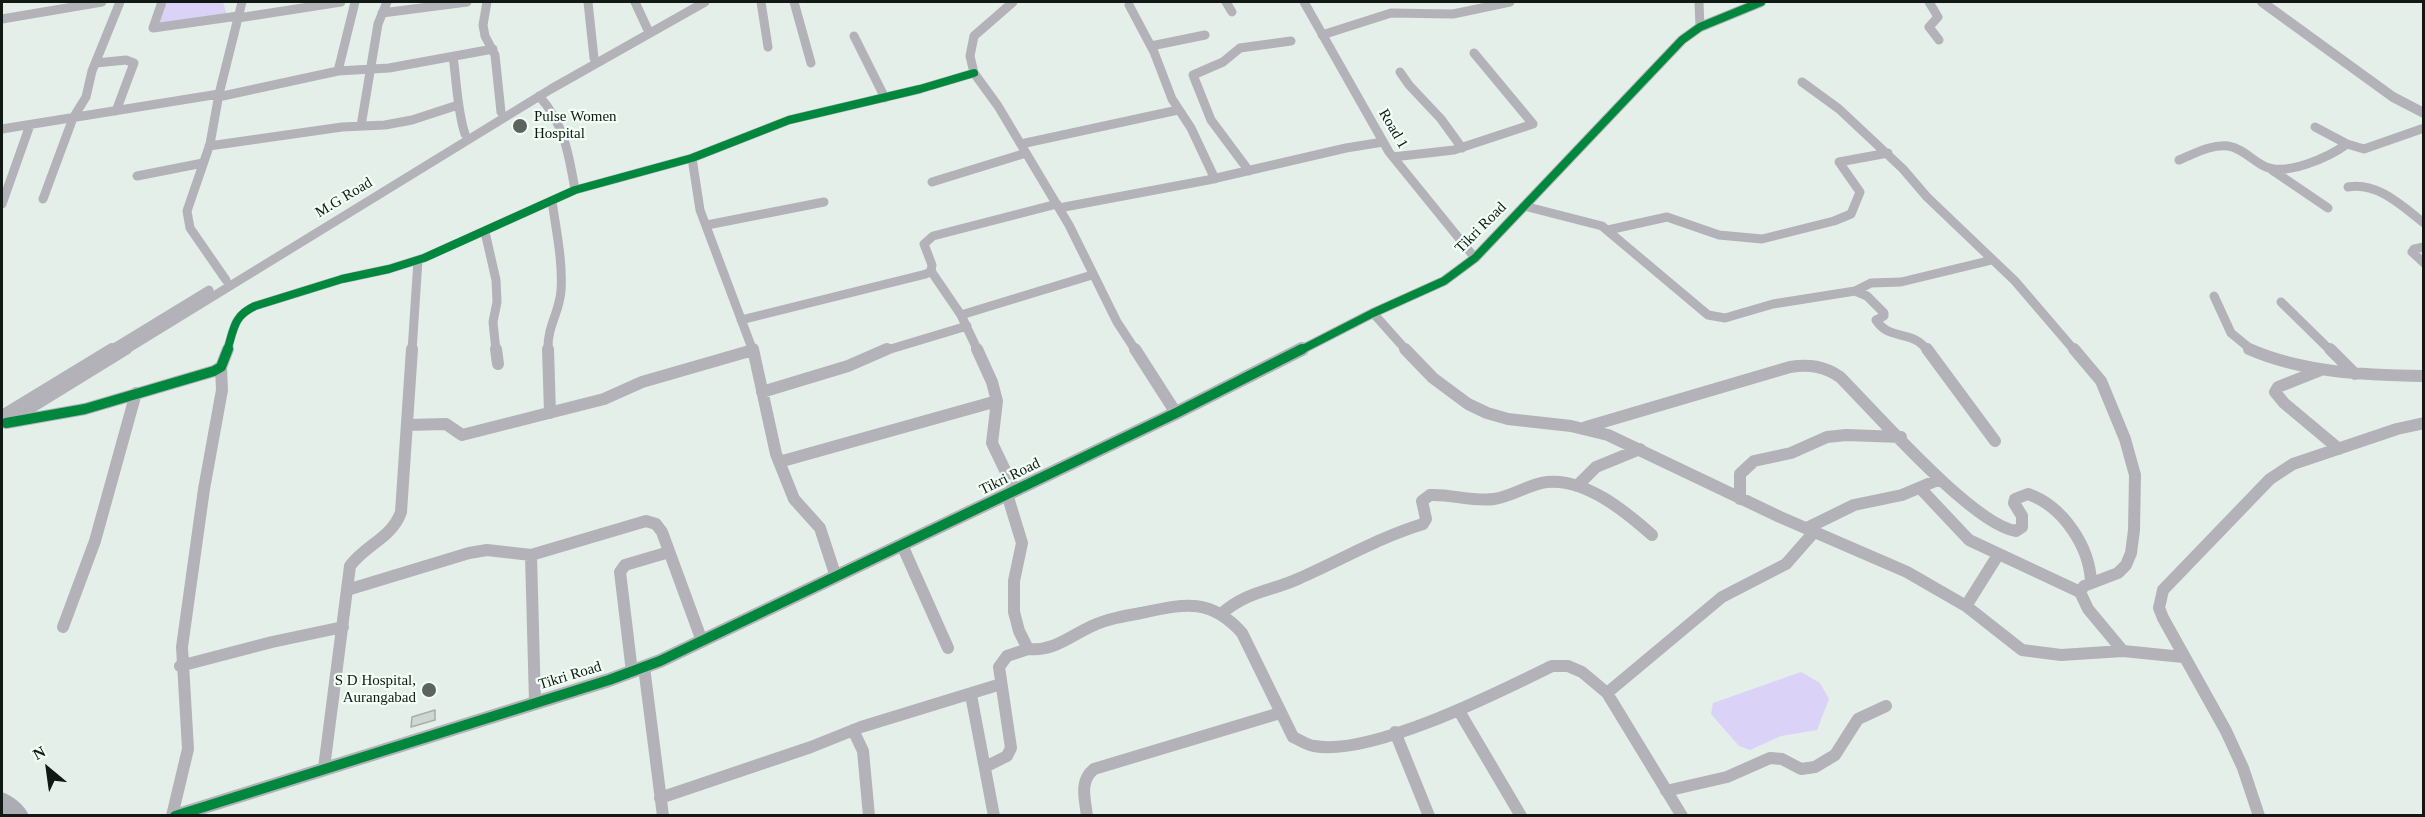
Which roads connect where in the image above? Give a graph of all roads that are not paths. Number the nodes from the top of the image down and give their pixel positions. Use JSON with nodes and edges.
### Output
{"nodes":[{"id":1,"x":102,"y":2,"type":"edge"},
{"id":2,"x":120,"y":2,"type":"edge"},
{"id":3,"x":162,"y":2,"type":"edge"},
{"id":4,"x":242,"y":2,"type":"edge"},
{"id":5,"x":341,"y":2,"type":"edge"},
{"id":6,"x":356,"y":2,"type":"edge"},
{"id":7,"x":387,"y":2,"type":"edge"},
{"id":8,"x":467,"y":2,"type":"edge"},
{"id":9,"x":487,"y":2,"type":"edge"},
{"id":10,"x":588,"y":2,"type":"edge"},
{"id":11,"x":634,"y":2,"type":"edge"},
{"id":12,"x":695,"y":2,"type":"edge"},
{"id":13,"x":705,"y":2,"type":"edge"},
{"id":14,"x":761,"y":2,"type":"edge"},
{"id":15,"x":794,"y":2,"type":"edge"},
{"id":16,"x":1013,"y":2,"type":"edge"},
{"id":17,"x":1226,"y":2,"type":"edge"},
{"id":18,"x":1304,"y":2,"type":"edge"},
{"id":19,"x":1510,"y":2,"type":"edge"},
{"id":20,"x":1699,"y":2,"type":"edge"},
{"id":21,"x":1761,"y":2,"type":"edge"},
{"id":22,"x":1929,"y":2,"type":"edge"},
{"id":23,"x":2262,"y":2,"type":"edge"},
{"id":24,"x":1129,"y":5,"type":"dead end"},
{"id":25,"x":1232,"y":12,"type":"dead end"},
{"id":26,"x":382,"y":13,"type":"junction"},
{"id":27,"x":238,"y":17,"type":"junction"},
{"id":28,"x":2,"y":19,"type":"edge"},
{"id":29,"x":1700,"y":27,"type":"junction"},
{"id":30,"x":647,"y":28,"type":"junction"},
{"id":31,"x":1205,"y":35,"type":"dead end"},
{"id":32,"x":1322,"y":35,"type":"junction"},
{"id":33,"x":854,"y":36,"type":"dead end"},
{"id":34,"x":1939,"y":40,"type":"dead end"},
{"id":35,"x":1291,"y":41,"type":"dead end"},
{"id":36,"x":1151,"y":46,"type":"junction"},
{"id":37,"x":768,"y":47,"type":"dead end"},
{"id":38,"x":493,"y":49,"type":"junction"},
{"id":39,"x":1474,"y":53,"type":"dead end"},
{"id":40,"x":453,"y":57,"type":"junction"},
{"id":41,"x":594,"y":58,"type":"junction"},
{"id":42,"x":96,"y":63,"type":"junction"},
{"id":43,"x":811,"y":63,"type":"dead end"},
{"id":44,"x":370,"y":69,"type":"junction"},
{"id":45,"x":338,"y":71,"type":"junction"},
{"id":46,"x":1400,"y":72,"type":"dead end"},
{"id":47,"x":974,"y":73,"type":"junction"},
{"id":48,"x":1802,"y":82,"type":"dead end"},
{"id":49,"x":539,"y":94,"type":"junction"},
{"id":50,"x":219,"y":95,"type":"junction"},
{"id":51,"x":885,"y":98,"type":"junction"},
{"id":52,"x":458,"y":105,"type":"junction"},
{"id":53,"x":1178,"y":110,"type":"junction"},
{"id":54,"x":116,"y":111,"type":"junction"},
{"id":55,"x":501,"y":112,"type":"junction"},
{"id":56,"x":2424,"y":113,"type":"edge"},
{"id":57,"x":73,"y":118,"type":"junction"},
{"id":58,"x":30,"y":125,"type":"junction"},
{"id":59,"x":362,"y":126,"type":"junction"},
{"id":60,"x":2315,"y":127,"type":"dead end"},
{"id":61,"x":2424,"y":128,"type":"edge"},
{"id":62,"x":2,"y":129,"type":"edge"},
{"id":63,"x":465,"y":134,"type":"junction"},
{"id":64,"x":1383,"y":142,"type":"junction"},
{"id":65,"x":2346,"y":144,"type":"junction"},
{"id":66,"x":209,"y":146,"type":"junction"},
{"id":67,"x":1462,"y":148,"type":"junction"},
{"id":68,"x":1024,"y":149,"type":"junction"},
{"id":69,"x":1888,"y":153,"type":"junction"},
{"id":70,"x":1393,"y":157,"type":"junction"},
{"id":71,"x":692,"y":158,"type":"junction"},
{"id":72,"x":2179,"y":160,"type":"dead end"},
{"id":73,"x":203,"y":163,"type":"junction"},
{"id":74,"x":2272,"y":170,"type":"junction"},
{"id":75,"x":1249,"y":171,"type":"junction"},
{"id":76,"x":137,"y":176,"type":"dead end"},
{"id":77,"x":1215,"y":179,"type":"junction"},
{"id":78,"x":932,"y":182,"type":"dead end"},
{"id":79,"x":2348,"y":187,"type":"dead end"},
{"id":80,"x":574,"y":190,"type":"junction"},
{"id":81,"x":43,"y":199,"type":"dead end"},
{"id":82,"x":552,"y":201,"type":"junction"},
{"id":83,"x":824,"y":202,"type":"dead end"},
{"id":84,"x":2,"y":204,"type":"edge"},
{"id":85,"x":1058,"y":206,"type":"junction"},
{"id":86,"x":1524,"y":206,"type":"junction"},
{"id":87,"x":2328,"y":208,"type":"dead end"},
{"id":88,"x":2424,"y":223,"type":"edge"},
{"id":89,"x":707,"y":225,"type":"junction"},
{"id":90,"x":1608,"y":230,"type":"junction"},
{"id":91,"x":485,"y":232,"type":"junction"},
{"id":92,"x":2424,"y":247,"type":"edge"},
{"id":93,"x":1475,"y":258,"type":"junction"},
{"id":94,"x":418,"y":260,"type":"junction"},
{"id":95,"x":1992,"y":260,"type":"junction"},
{"id":96,"x":2424,"y":263,"type":"edge"},
{"id":97,"x":931,"y":271,"type":"junction"},
{"id":98,"x":1092,"y":275,"type":"junction"},
{"id":99,"x":226,"y":280,"type":"junction"},
{"id":100,"x":1855,"y":291,"type":"junction"},
{"id":101,"x":2214,"y":296,"type":"dead end"},
{"id":102,"x":2281,"y":302,"type":"dead end"},
{"id":103,"x":1373,"y":313,"type":"junction"},
{"id":104,"x":961,"y":315,"type":"junction"},
{"id":105,"x":741,"y":320,"type":"junction"},
{"id":106,"x":967,"y":326,"type":"junction"},
{"id":107,"x":753,"y":350,"type":"junction"},
{"id":108,"x":498,"y":363,"type":"dead end"},
{"id":109,"x":221,"y":367,"type":"junction"},
{"id":110,"x":2322,"y":369,"type":"junction"},
{"id":111,"x":2355,"y":374,"type":"junction"},
{"id":112,"x":2424,"y":376,"type":"edge"},
{"id":113,"x":762,"y":392,"type":"junction"},
{"id":114,"x":136,"y":393,"type":"junction"},
{"id":115,"x":997,"y":401,"type":"junction"},
{"id":116,"x":550,"y":413,"type":"junction"},
{"id":117,"x":1176,"y":413,"type":"junction"},
{"id":118,"x":3,"y":422,"type":"edge"},
{"id":119,"x":2424,"y":423,"type":"edge"},
{"id":120,"x":407,"y":425,"type":"junction"},
{"id":121,"x":1584,"y":428,"type":"junction"},
{"id":122,"x":1901,"y":437,"type":"junction"},
{"id":123,"x":1995,"y":441,"type":"dead end"},
{"id":124,"x":1640,"y":449,"type":"junction"},
{"id":125,"x":2339,"y":449,"type":"junction"},
{"id":126,"x":779,"y":462,"type":"junction"},
{"id":127,"x":1940,"y":479,"type":"junction"},
{"id":128,"x":1577,"y":486,"type":"junction"},
{"id":129,"x":1920,"y":488,"type":"junction"},
{"id":130,"x":1011,"y":492,"type":"junction"},
{"id":131,"x":1740,"y":499,"type":"junction"},
{"id":132,"x":1811,"y":529,"type":"junction"},
{"id":133,"x":1652,"y":535,"type":"dead end"},
{"id":134,"x":902,"y":545,"type":"junction"},
{"id":135,"x":669,"y":552,"type":"junction"},
{"id":136,"x":531,"y":555,"type":"junction"},
{"id":137,"x":1998,"y":555,"type":"junction"},
{"id":138,"x":836,"y":577,"type":"junction"},
{"id":139,"x":2091,"y":583,"type":"junction"},
{"id":140,"x":347,"y":590,"type":"junction"},
{"id":141,"x":2080,"y":592,"type":"junction"},
{"id":142,"x":1966,"y":606,"type":"junction"},
{"id":143,"x":1221,"y":614,"type":"junction"},
{"id":144,"x":63,"y":627,"type":"dead end"},
{"id":145,"x":343,"y":627,"type":"junction"},
{"id":146,"x":702,"y":641,"type":"junction"},
{"id":147,"x":948,"y":648,"type":"dead end"},
{"id":148,"x":1028,"y":649,"type":"junction"},
{"id":149,"x":2123,"y":651,"type":"junction"},
{"id":150,"x":2183,"y":657,"type":"junction"},
{"id":151,"x":180,"y":666,"type":"junction"},
{"id":152,"x":638,"y":669,"type":"junction"},
{"id":153,"x":1001,"y":684,"type":"junction"},
{"id":154,"x":1607,"y":693,"type":"junction"},
{"id":155,"x":971,"y":695,"type":"junction"},
{"id":156,"x":535,"y":702,"type":"junction"},
{"id":157,"x":1886,"y":706,"type":"dead end"},
{"id":158,"x":1459,"y":711,"type":"junction"},
{"id":159,"x":1280,"y":713,"type":"junction"},
{"id":160,"x":853,"y":730,"type":"junction"},
{"id":161,"x":1395,"y":732,"type":"junction"},
{"id":162,"x":984,"y":767,"type":"junction"},
{"id":163,"x":324,"y":768,"type":"junction"},
{"id":164,"x":1666,"y":791,"type":"junction"},
{"id":165,"x":660,"y":798,"type":"junction"},
{"id":166,"x":2,"y":802,"type":"edge"},
{"id":167,"x":19,"y":816,"type":"edge"},
{"id":168,"x":173,"y":816,"type":"edge"},
{"id":169,"x":663,"y":816,"type":"edge"},
{"id":170,"x":869,"y":816,"type":"edge"},
{"id":171,"x":994,"y":816,"type":"edge"},
{"id":172,"x":1086,"y":816,"type":"edge"},
{"id":173,"x":1430,"y":816,"type":"edge"},
{"id":174,"x":1521,"y":816,"type":"edge"},
{"id":175,"x":1682,"y":816,"type":"edge"},
{"id":176,"x":2259,"y":816,"type":"edge"}],
"edges":[{"from":1,"to":28,"type":"street"},
{"from":2,"to":42,"type":"street"},
{"from":3,"to":27,"type":"street"},
{"from":4,"to":27,"type":"street"},
{"from":5,"to":27,"type":"street"},
{"from":6,"to":45,"type":"street"},
{"from":7,"to":26,"type":"street"},
{"from":8,"to":26,"type":"street"},
{"from":9,"to":38,"type":"street"},
{"from":10,"to":41,"type":"street"},
{"from":11,"to":30,"type":"street"},
{"from":12,"to":30,"type":"street","name":"M.G Road"},
{"from":13,"to":49,"type":"street","name":"M.G Road"},
{"from":14,"to":37,"type":"street"},
{"from":15,"to":43,"type":"street"},
{"from":16,"to":47,"type":"street"},
{"from":17,"to":25,"type":"street"},
{"from":18,"to":32,"type":"street","name":"Road 1"},
{"from":19,"to":32,"type":"street"},
{"from":20,"to":29,"type":"street"},
{"from":21,"to":29,"type":"street","name":"Tikri Road"},
{"from":22,"to":34,"type":"street"},
{"from":23,"to":56,"type":"street"},
{"from":24,"to":36,"type":"street"},
{"from":26,"to":44,"type":"street"},
{"from":27,"to":50,"type":"street"},
{"from":29,"to":86,"type":"street","name":"Tikri Road"},
{"from":30,"to":41,"type":"street","name":"M.G Road"},
{"from":31,"to":36,"type":"street"},
{"from":32,"to":64,"type":"street","name":"Road 1"},
{"from":33,"to":51,"type":"street"},
{"from":35,"to":75,"type":"street"},
{"from":36,"to":53,"type":"street"},
{"from":38,"to":40,"type":"street"},
{"from":38,"to":55,"type":"street"},
{"from":39,"to":67,"type":"street"},
{"from":40,"to":44,"type":"street"},
{"from":40,"to":52,"type":"street"},
{"from":41,"to":49,"type":"street","name":"M.G Road"},
{"from":42,"to":54,"type":"street"},
{"from":42,"to":57,"type":"street"},
{"from":44,"to":45,"type":"street"},
{"from":44,"to":59,"type":"street"},
{"from":45,"to":50,"type":"street"},
{"from":46,"to":67,"type":"street"},
{"from":47,"to":51,"type":"street"},
{"from":47,"to":68,"type":"street"},
{"from":48,"to":69,"type":"street"},
{"from":49,"to":55,"type":"street","name":"M.G Road"},
{"from":49,"to":80,"type":"street"},
{"from":49,"to":118,"type":"street","name":"M.G Road"},
{"from":50,"to":54,"type":"street"},
{"from":50,"to":66,"type":"street"},
{"from":51,"to":71,"type":"street"},
{"from":52,"to":59,"type":"street"},
{"from":52,"to":63,"type":"street"},
{"from":53,"to":68,"type":"street"},
{"from":53,"to":77,"type":"street"},
{"from":54,"to":57,"type":"street"},
{"from":55,"to":63,"type":"street","name":"M.G Road"},
{"from":57,"to":58,"type":"street"},
{"from":57,"to":81,"type":"street"},
{"from":58,"to":62,"type":"street"},
{"from":58,"to":84,"type":"street"},
{"from":59,"to":66,"type":"street"},
{"from":60,"to":65,"type":"street"},
{"from":61,"to":65,"type":"street"},
{"from":63,"to":99,"type":"street","name":"M.G Road"},
{"from":64,"to":70,"type":"street","name":"Road 1"},
{"from":64,"to":75,"type":"street"},
{"from":65,"to":74,"type":"street"},
{"from":66,"to":73,"type":"street"},
{"from":67,"to":70,"type":"street"},
{"from":68,"to":78,"type":"street"},
{"from":68,"to":85,"type":"street"},
{"from":69,"to":90,"type":"street"},
{"from":69,"to":95,"type":"street"},
{"from":70,"to":93,"type":"street","name":"Road 1"},
{"from":71,"to":80,"type":"street"},
{"from":71,"to":89,"type":"street"},
{"from":72,"to":74,"type":"street"},
{"from":73,"to":76,"type":"street"},
{"from":73,"to":99,"type":"street"},
{"from":74,"to":87,"type":"street"},
{"from":75,"to":77,"type":"street"},
{"from":77,"to":85,"type":"street"},
{"from":79,"to":88,"type":"street"},
{"from":80,"to":82,"type":"street"},
{"from":82,"to":91,"type":"street"},
{"from":82,"to":116,"type":"street"},
{"from":83,"to":89,"type":"street"},
{"from":85,"to":97,"type":"street"},
{"from":85,"to":98,"type":"street"},
{"from":86,"to":90,"type":"street"},
{"from":86,"to":93,"type":"street","name":"Tikri Road"},
{"from":89,"to":105,"type":"street"},
{"from":90,"to":100,"type":"street"},
{"from":91,"to":94,"type":"street"},
{"from":91,"to":108,"type":"street"},
{"from":92,"to":96,"type":"street"},
{"from":93,"to":103,"type":"street","name":"Tikri Road"},
{"from":94,"to":109,"type":"street"},
{"from":94,"to":120,"type":"street"},
{"from":95,"to":100,"type":"street"},
{"from":95,"to":139,"type":"street"},
{"from":97,"to":104,"type":"street"},
{"from":97,"to":105,"type":"street"},
{"from":98,"to":104,"type":"street"},
{"from":98,"to":117,"type":"street"},
{"from":99,"to":118,"type":"street","name":"M.G Road"},
{"from":100,"to":123,"type":"street"},
{"from":101,"to":110,"type":"street"},
{"from":102,"to":111,"type":"street"},
{"from":103,"to":117,"type":"street","name":"Tikri Road"},
{"from":103,"to":121,"type":"street"},
{"from":104,"to":106,"type":"street"},
{"from":105,"to":107,"type":"street"},
{"from":106,"to":113,"type":"street"},
{"from":106,"to":115,"type":"street"},
{"from":107,"to":113,"type":"street"},
{"from":107,"to":116,"type":"street"},
{"from":109,"to":114,"type":"street"},
{"from":109,"to":151,"type":"street"},
{"from":110,"to":111,"type":"street"},
{"from":110,"to":125,"type":"street"},
{"from":111,"to":112,"type":"street"},
{"from":113,"to":126,"type":"street"},
{"from":114,"to":118,"type":"street"},
{"from":114,"to":144,"type":"street"},
{"from":115,"to":126,"type":"street"},
{"from":115,"to":130,"type":"street"},
{"from":116,"to":120,"type":"street"},
{"from":117,"to":130,"type":"street","name":"Tikri Road"},
{"from":119,"to":125,"type":"street"},
{"from":120,"to":140,"type":"street"},
{"from":121,"to":122,"type":"street"},
{"from":121,"to":124,"type":"street"},
{"from":122,"to":127,"type":"street"},
{"from":122,"to":131,"type":"street"},
{"from":124,"to":128,"type":"street"},
{"from":124,"to":131,"type":"street"},
{"from":125,"to":150,"type":"street"},
{"from":126,"to":138,"type":"street"},
{"from":127,"to":129,"type":"street"},
{"from":127,"to":139,"type":"street"},
{"from":128,"to":133,"type":"street"},
{"from":128,"to":143,"type":"street"},
{"from":129,"to":132,"type":"street"},
{"from":129,"to":137,"type":"street"},
{"from":130,"to":134,"type":"street","name":"Tikri Road"},
{"from":130,"to":148,"type":"street"},
{"from":131,"to":132,"type":"street"},
{"from":132,"to":142,"type":"street"},
{"from":132,"to":154,"type":"street"},
{"from":134,"to":138,"type":"street","name":"Tikri Road"},
{"from":134,"to":147,"type":"street"},
{"from":135,"to":136,"type":"street"},
{"from":135,"to":146,"type":"street"},
{"from":135,"to":152,"type":"street"},
{"from":136,"to":140,"type":"street"},
{"from":136,"to":156,"type":"street"},
{"from":137,"to":141,"type":"street"},
{"from":137,"to":142,"type":"street"},
{"from":138,"to":146,"type":"street","name":"Tikri Road"},
{"from":139,"to":141,"type":"street"},
{"from":140,"to":145,"type":"street"},
{"from":141,"to":149,"type":"street"},
{"from":142,"to":149,"type":"street"},
{"from":143,"to":148,"type":"street"},
{"from":143,"to":159,"type":"street"},
{"from":145,"to":151,"type":"street"},
{"from":145,"to":163,"type":"street"},
{"from":146,"to":152,"type":"street","name":"Tikri Road"},
{"from":148,"to":153,"type":"street"},
{"from":149,"to":150,"type":"street"},
{"from":150,"to":176,"type":"street"},
{"from":151,"to":168,"type":"street"},
{"from":152,"to":156,"type":"street","name":"Tikri Road"},
{"from":152,"to":165,"type":"street"},
{"from":153,"to":155,"type":"street"},
{"from":153,"to":162,"type":"street"},
{"from":154,"to":158,"type":"street"},
{"from":154,"to":164,"type":"street"},
{"from":155,"to":160,"type":"street"},
{"from":155,"to":162,"type":"street"},
{"from":156,"to":163,"type":"street","name":"Tikri Road"},
{"from":157,"to":164,"type":"street"},
{"from":158,"to":161,"type":"street"},
{"from":158,"to":174,"type":"street"},
{"from":159,"to":161,"type":"street"},
{"from":159,"to":172,"type":"street"},
{"from":160,"to":165,"type":"street"},
{"from":160,"to":170,"type":"street"},
{"from":161,"to":173,"type":"street"},
{"from":162,"to":171,"type":"street"},
{"from":163,"to":168,"type":"street","name":"Tikri Road"},
{"from":164,"to":175,"type":"street"},
{"from":165,"to":169,"type":"street"},
{"from":166,"to":167,"type":"highway"}]}
